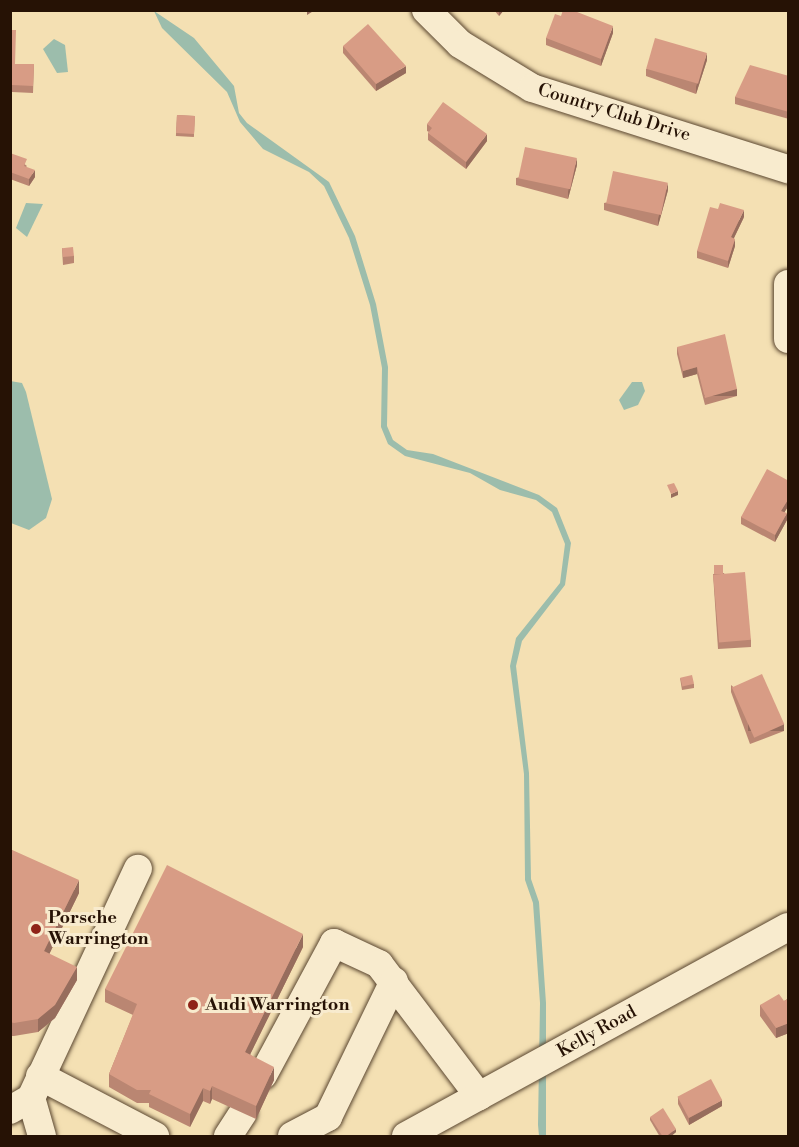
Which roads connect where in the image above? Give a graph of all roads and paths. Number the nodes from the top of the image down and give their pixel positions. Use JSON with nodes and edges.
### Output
{"nodes":[{"id":1,"x":426,"y":10,"type":"edge"},
{"id":2,"x":789,"y":169,"type":"edge"},
{"id":3,"x":789,"y":284,"type":"edge"},
{"id":4,"x":789,"y":339,"type":"edge"},
{"id":5,"x":138,"y":869,"type":"dead end"},
{"id":6,"x":789,"y":927,"type":"edge"},
{"id":7,"x":394,"y":981,"type":"junction"},
{"id":8,"x":263,"y":1074,"type":"edge"},
{"id":9,"x":27,"y":1095,"type":"edge"},
{"id":10,"x":479,"y":1096,"type":"junction"},
{"id":11,"x":298,"y":1135,"type":"edge"},
{"id":12,"x":42,"y":1137,"type":"edge"},
{"id":13,"x":155,"y":1137,"type":"edge"},
{"id":14,"x":406,"y":1137,"type":"edge"}],
"edges":[{"from":1,"to":2,"type":"street","name":"Country Club Drive"},
{"from":3,"to":4,"type":"street"},
{"from":5,"to":9,"type":"street"},
{"from":6,"to":10,"type":"street","name":"Kelly Road"},
{"from":7,"to":8,"type":"street"},
{"from":7,"to":10,"type":"street"},
{"from":7,"to":11,"type":"street"},
{"from":9,"to":12,"type":"street"},
{"from":9,"to":13,"type":"street"},
{"from":10,"to":14,"type":"street","name":"Kelly Road"}]}
